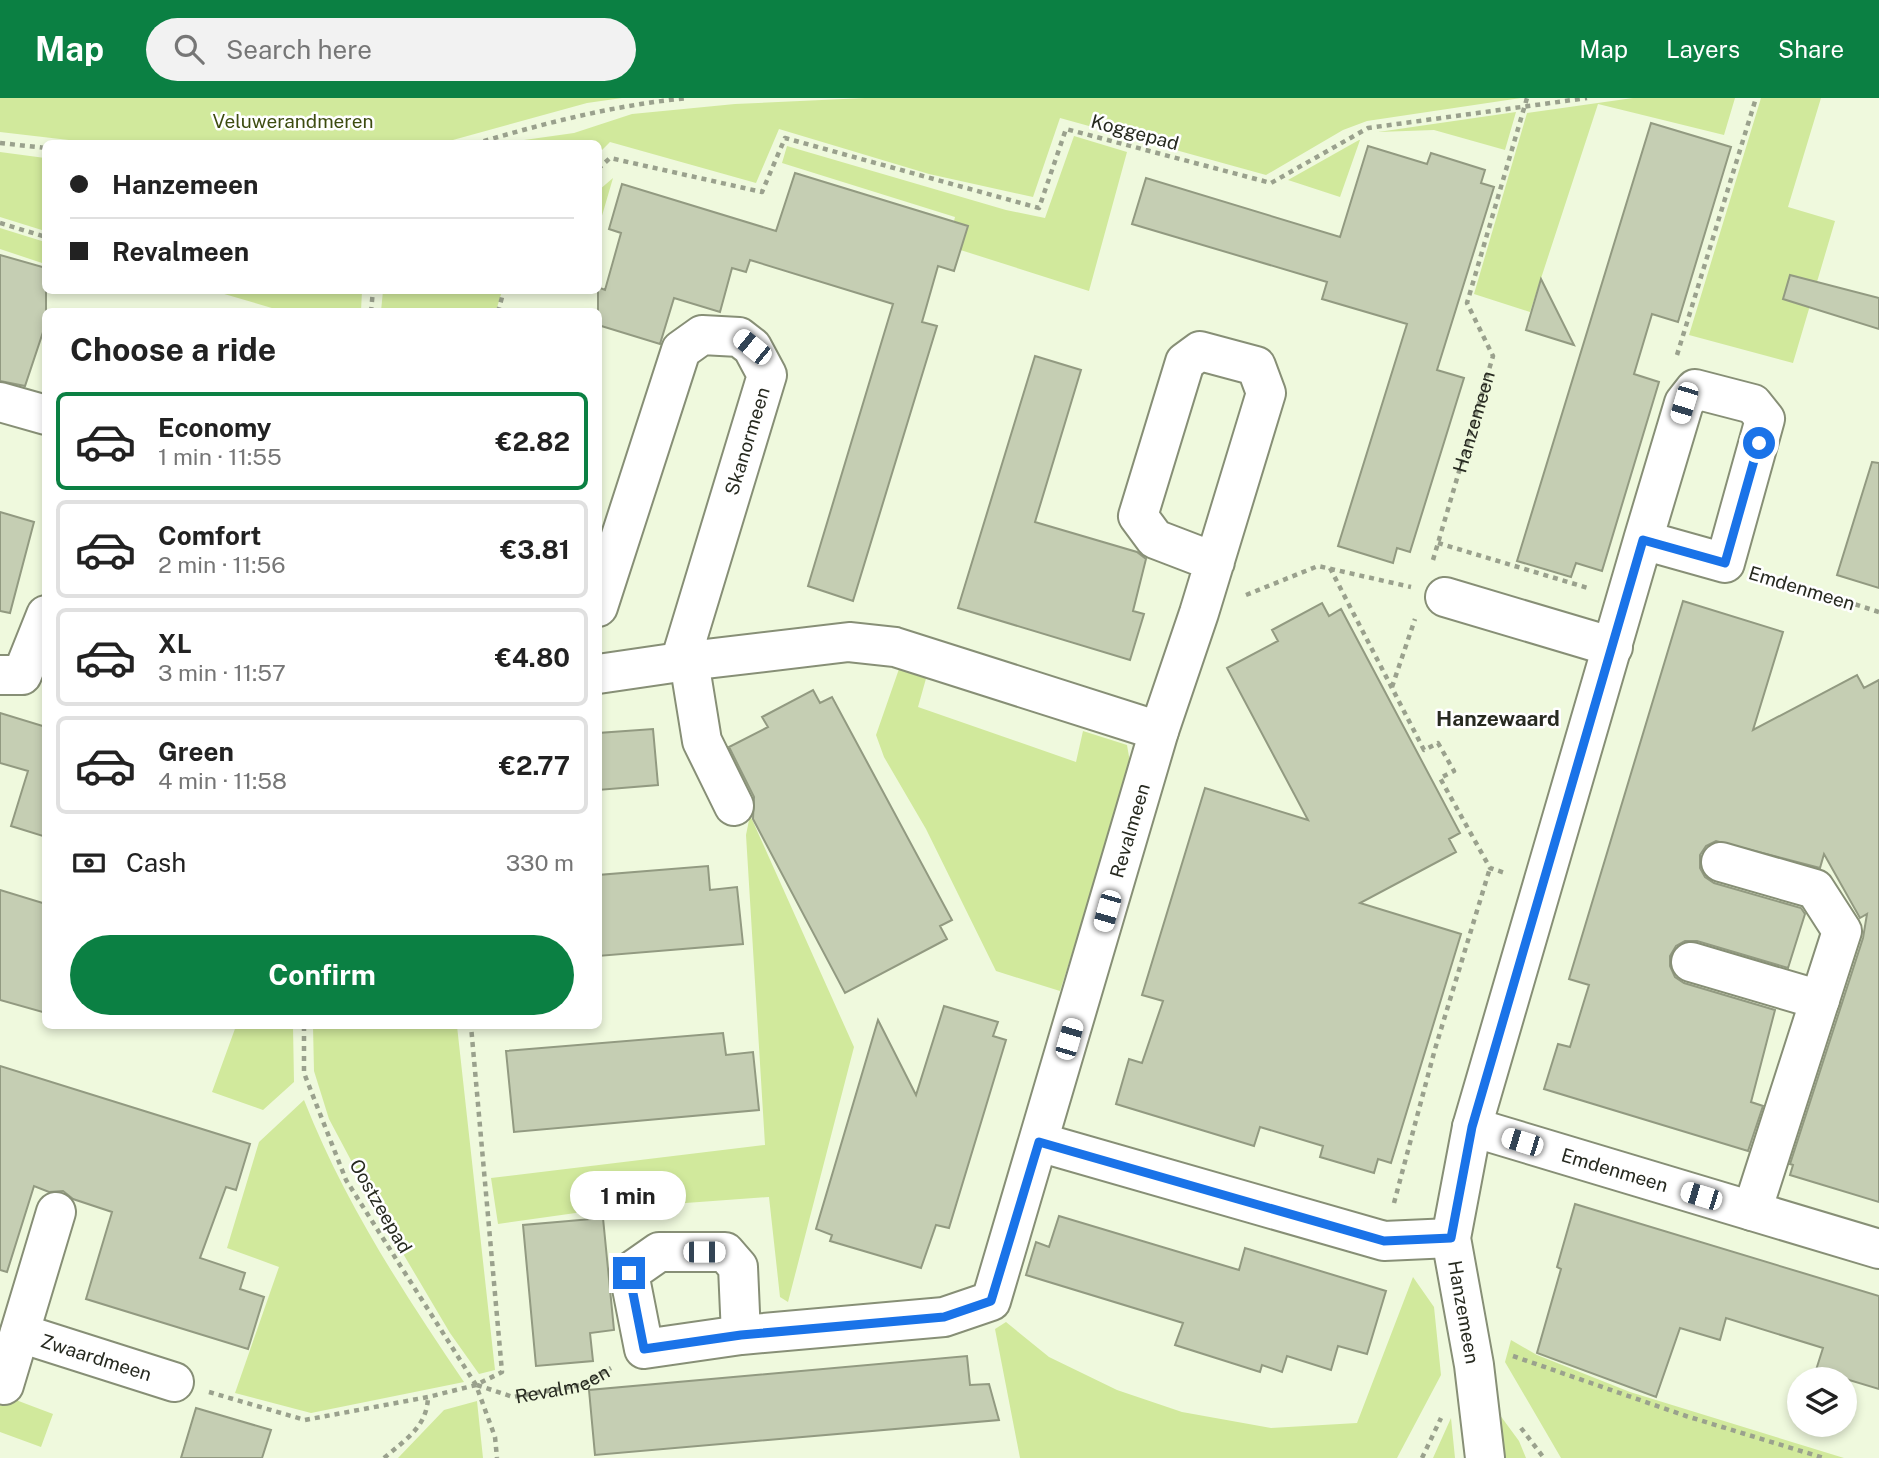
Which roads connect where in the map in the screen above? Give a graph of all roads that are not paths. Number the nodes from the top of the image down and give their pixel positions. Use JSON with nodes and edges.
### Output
{"nodes":[{"id":1,"x":0,"y":402,"type":"edge"},
{"id":2,"x":42,"y":414,"type":"edge"},
{"id":3,"x":1643,"y":540,"type":"junction"},
{"id":4,"x":1215,"y":562,"type":"junction"},
{"id":5,"x":1435,"y":594,"type":"road end"},
{"id":6,"x":602,"y":595,"type":"edge"},
{"id":7,"x":42,"y":625,"type":"edge"},
{"id":8,"x":1613,"y":647,"type":"junction"},
{"id":9,"x":685,"y":661,"type":"junction"},
{"id":10,"x":602,"y":673,"type":"edge"},
{"id":11,"x":0,"y":675,"type":"edge"},
{"id":12,"x":1159,"y":731,"type":"junction"},
{"id":13,"x":734,"y":806,"type":"dead end"},
{"id":14,"x":1721,"y":863,"type":"dead end"},
{"id":15,"x":1691,"y":962,"type":"dead end"},
{"id":16,"x":1820,"y":1000,"type":"junction"},
{"id":17,"x":1472,"y":1127,"type":"junction"},
{"id":18,"x":1039,"y":1142,"type":"junction"},
{"id":19,"x":1752,"y":1211,"type":"junction"},
{"id":20,"x":57,"y":1212,"type":"dead end"},
{"id":21,"x":1451,"y":1238,"type":"junction"},
{"id":22,"x":1879,"y":1249,"type":"edge"},
{"id":23,"x":20,"y":1333,"type":"junction"},
{"id":24,"x":741,"y":1335,"type":"junction"},
{"id":25,"x":174,"y":1382,"type":"road end"},
{"id":26,"x":0,"y":1384,"type":"edge"},
{"id":27,"x":1485,"y":1458,"type":"edge"}],
"edges":[{"from":1,"to":2,"type":"street"},
{"from":3,"to":3,"type":"street","name":"Hanzemeen"},
{"from":3,"to":8,"type":"street","name":"Hanzemeen"},
{"from":4,"to":4,"type":"street","name":"Revalmeen"},
{"from":4,"to":12,"type":"street","name":"Revalmeen"},
{"from":5,"to":8,"type":"street"},
{"from":6,"to":9,"type":"street","name":"Skanormeen"},
{"from":7,"to":11,"type":"street"},
{"from":8,"to":17,"type":"street","name":"Hanzemeen"},
{"from":9,"to":10,"type":"street"},
{"from":9,"to":12,"type":"street"},
{"from":9,"to":13,"type":"street","name":"Skanormeen"},
{"from":12,"to":18,"type":"street","name":"Revalmeen"},
{"from":14,"to":16,"type":"street"},
{"from":15,"to":16,"type":"street"},
{"from":16,"to":19,"type":"street"},
{"from":17,"to":19,"type":"street","name":"Emdenmeen"},
{"from":17,"to":21,"type":"street","name":"Hanzemeen"},
{"from":18,"to":21,"type":"street"},
{"from":18,"to":24,"type":"street","name":"Revalmeen"},
{"from":19,"to":22,"type":"street","name":"Emdenmeen"},
{"from":20,"to":23,"type":"street","name":"Zwaardmeen"},
{"from":21,"to":27,"type":"street","name":"Hanzemeen"},
{"from":23,"to":25,"type":"street","name":"Zwaardmeen"},
{"from":23,"to":26,"type":"street","name":"Zwaardmeen"},
{"from":24,"to":24,"type":"street","name":"Revalmeen"}]}
